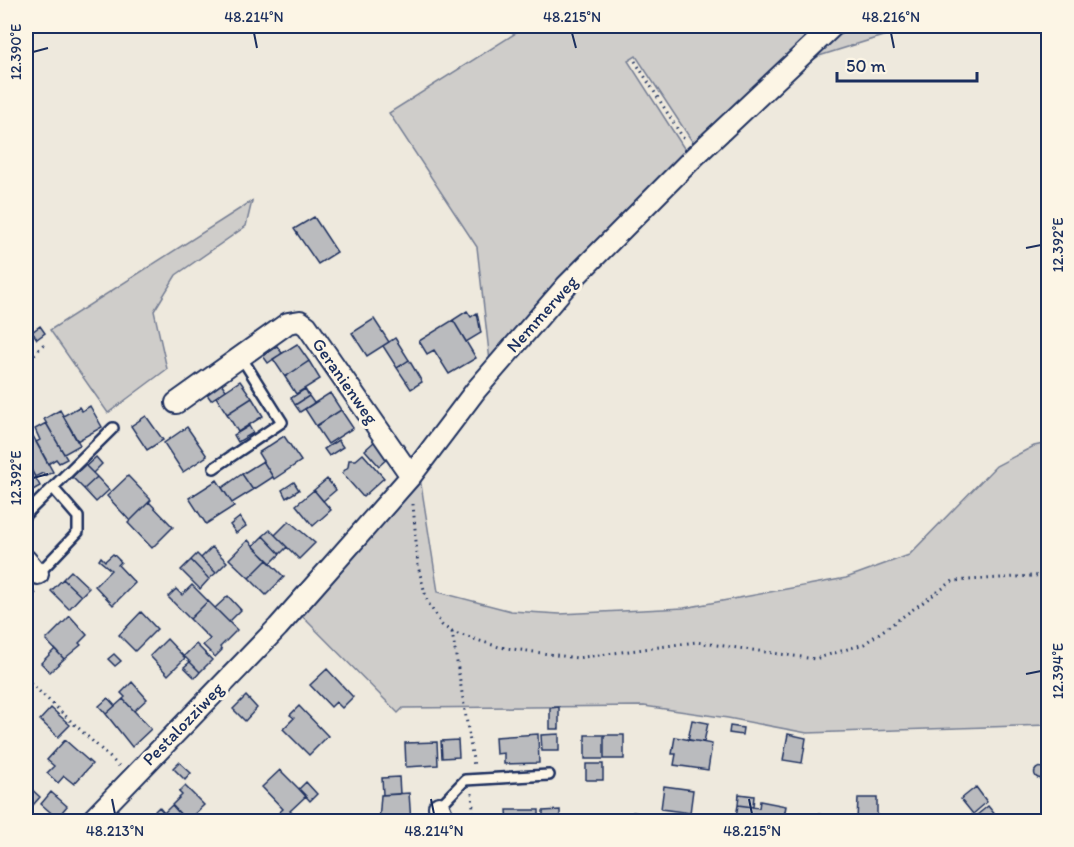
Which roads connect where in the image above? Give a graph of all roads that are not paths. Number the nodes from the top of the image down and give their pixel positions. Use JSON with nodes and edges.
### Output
{"nodes":[{"id":1,"x":833,"y":26,"type":"edge"},
{"id":2,"x":241,"y":357,"type":"junction"},
{"id":3,"x":177,"y":403,"type":"dead end"},
{"id":4,"x":113,"y":428,"type":"dead end"},
{"id":5,"x":214,"y":468,"type":"dead end"},
{"id":6,"x":411,"y":476,"type":"junction"},
{"id":7,"x":53,"y":488,"type":"junction"},
{"id":8,"x":26,"y":514,"type":"edge"},
{"id":9,"x":32,"y":567,"type":"edge"},
{"id":10,"x":278,"y":627,"type":"joint"},
{"id":11,"x":549,"y":775,"type":"dead end"},
{"id":12,"x":442,"y":814,"type":"edge"},
{"id":13,"x":90,"y":822,"type":"edge"}],
"edges":[{"from":1,"to":6,"type":"street","name":"Nemmerweg"},
{"from":2,"to":3,"type":"street","name":"Geranienweg"},
{"from":2,"to":5,"type":"lane"},
{"from":2,"to":6,"type":"street","name":"Geranienweg"},
{"from":4,"to":7,"type":"lane"},
{"from":6,"to":10,"type":"street","name":"Nemmerweg"},
{"from":7,"to":8,"type":"lane"},
{"from":7,"to":9,"type":"lane"},
{"from":10,"to":13,"type":"street","name":"Pestalozziweg"},
{"from":11,"to":12,"type":"lane"}]}
